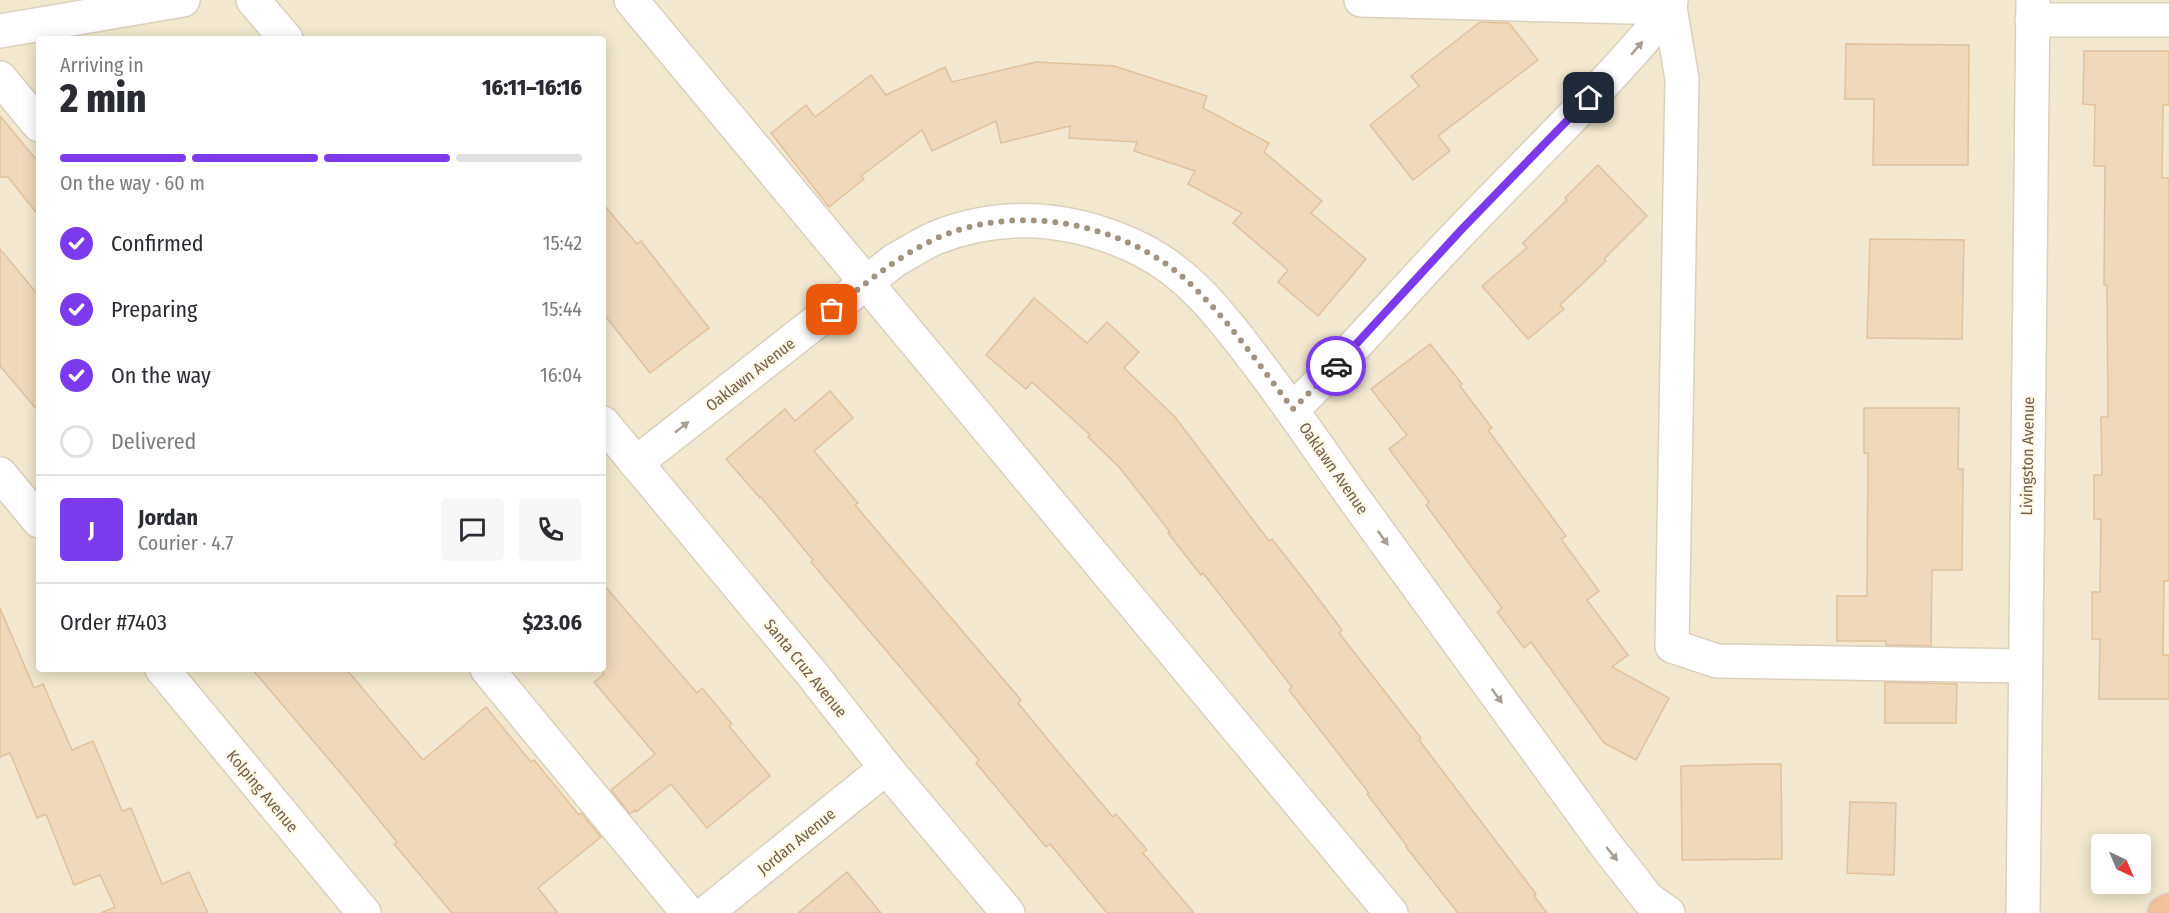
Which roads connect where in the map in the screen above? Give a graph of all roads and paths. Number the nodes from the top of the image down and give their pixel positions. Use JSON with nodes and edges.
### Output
{"nodes":[{"id":1,"x":183,"y":0,"type":"edge"},
{"id":2,"x":253,"y":0,"type":"edge"},
{"id":3,"x":631,"y":0,"type":"edge"},
{"id":4,"x":1361,"y":0,"type":"edge"},
{"id":5,"x":1671,"y":4,"type":"edge"},
{"id":6,"x":2033,"y":10,"type":"edge"},
{"id":7,"x":2169,"y":20,"type":"edge"},
{"id":8,"x":0,"y":31,"type":"edge"},
{"id":9,"x":283,"y":36,"type":"edge"},
{"id":10,"x":0,"y":78,"type":"edge"},
{"id":11,"x":36,"y":121,"type":"edge"},
{"id":12,"x":868,"y":282,"type":"junction"},
{"id":13,"x":1293,"y":409,"type":"junction"},
{"id":14,"x":606,"y":427,"type":"edge"},
{"id":15,"x":636,"y":463,"type":"junction"},
{"id":16,"x":0,"y":474,"type":"edge"},
{"id":17,"x":36,"y":517,"type":"edge"},
{"id":18,"x":2025,"y":666,"type":"junction"},
{"id":19,"x":164,"y":672,"type":"edge"},
{"id":20,"x":489,"y":672,"type":"edge"},
{"id":21,"x":886,"y":768,"type":"junction"},
{"id":22,"x":2169,"y":910,"type":"edge"},
{"id":23,"x":364,"y":913,"type":"edge"},
{"id":24,"x":688,"y":913,"type":"edge"},
{"id":25,"x":706,"y":913,"type":"edge"},
{"id":26,"x":1008,"y":913,"type":"edge"},
{"id":27,"x":1391,"y":913,"type":"edge"},
{"id":28,"x":1668,"y":913,"type":"edge"},
{"id":29,"x":2023,"y":913,"type":"edge"},
{"id":30,"x":2164,"y":913,"type":"edge"}],
"edges":[{"from":1,"to":8,"type":"street"},
{"from":2,"to":9,"type":"street"},
{"from":3,"to":12,"type":"street"},
{"from":4,"to":5,"type":"street"},
{"from":13,"to":5,"type":"street","one_way":true},
{"from":5,"to":18,"type":"street"},
{"from":6,"to":7,"type":"street"},
{"from":6,"to":18,"type":"street","name":"Livingston Avenue"},
{"from":10,"to":11,"type":"street"},
{"from":12,"to":13,"type":"street","name":"Oaklawn Avenue"},
{"from":15,"to":12,"type":"street","name":"Oaklawn Avenue","one_way":true},
{"from":12,"to":27,"type":"street"},
{"from":13,"to":28,"type":"street","name":"Oaklawn Avenue","one_way":true},
{"from":14,"to":15,"type":"street","name":"Santa Cruz Avenue"},
{"from":15,"to":21,"type":"street","name":"Santa Cruz Avenue"},
{"from":16,"to":17,"type":"street"},
{"from":18,"to":29,"type":"street","name":"Livingston Avenue"},
{"from":19,"to":23,"type":"street","name":"Kolping Avenue"},
{"from":20,"to":24,"type":"street"},
{"from":21,"to":25,"type":"street","name":"Jordan Avenue"},
{"from":21,"to":26,"type":"street","name":"Santa Cruz Avenue"},
{"from":22,"to":30,"type":"highway"}]}
